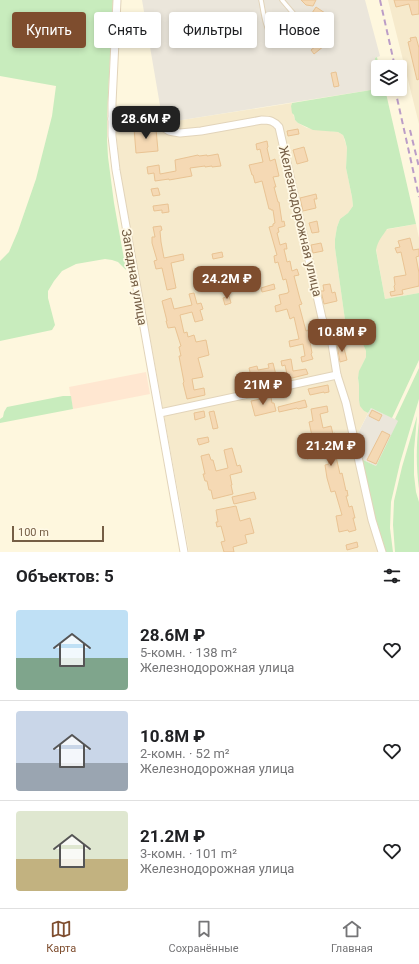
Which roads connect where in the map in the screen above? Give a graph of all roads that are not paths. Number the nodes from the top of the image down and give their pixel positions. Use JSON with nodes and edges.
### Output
{"nodes":[{"id":1,"x":116,"y":0,"type":"edge"},
{"id":2,"x":261,"y":0,"type":"edge"},
{"id":3,"x":282,"y":0,"type":"edge"},
{"id":4,"x":112,"y":119,"type":"junction"},
{"id":5,"x":337,"y":375,"type":"junction"},
{"id":6,"x":160,"y":413,"type":"junction"},
{"id":7,"x":184,"y":552,"type":"edge"},
{"id":8,"x":382,"y":552,"type":"edge"}],
"edges":[{"from":1,"to":4,"type":"street","name":"Западная улица"},
{"from":2,"to":3,"type":"lane"},
{"from":4,"to":5,"type":"street","name":"Железнодорожная улица"},
{"from":4,"to":6,"type":"street","name":"Западная улица"},
{"from":5,"to":6,"type":"street"},
{"from":5,"to":8,"type":"street","name":"Железнодорожная улица"},
{"from":6,"to":7,"type":"street","name":"Западная улица"}]}
